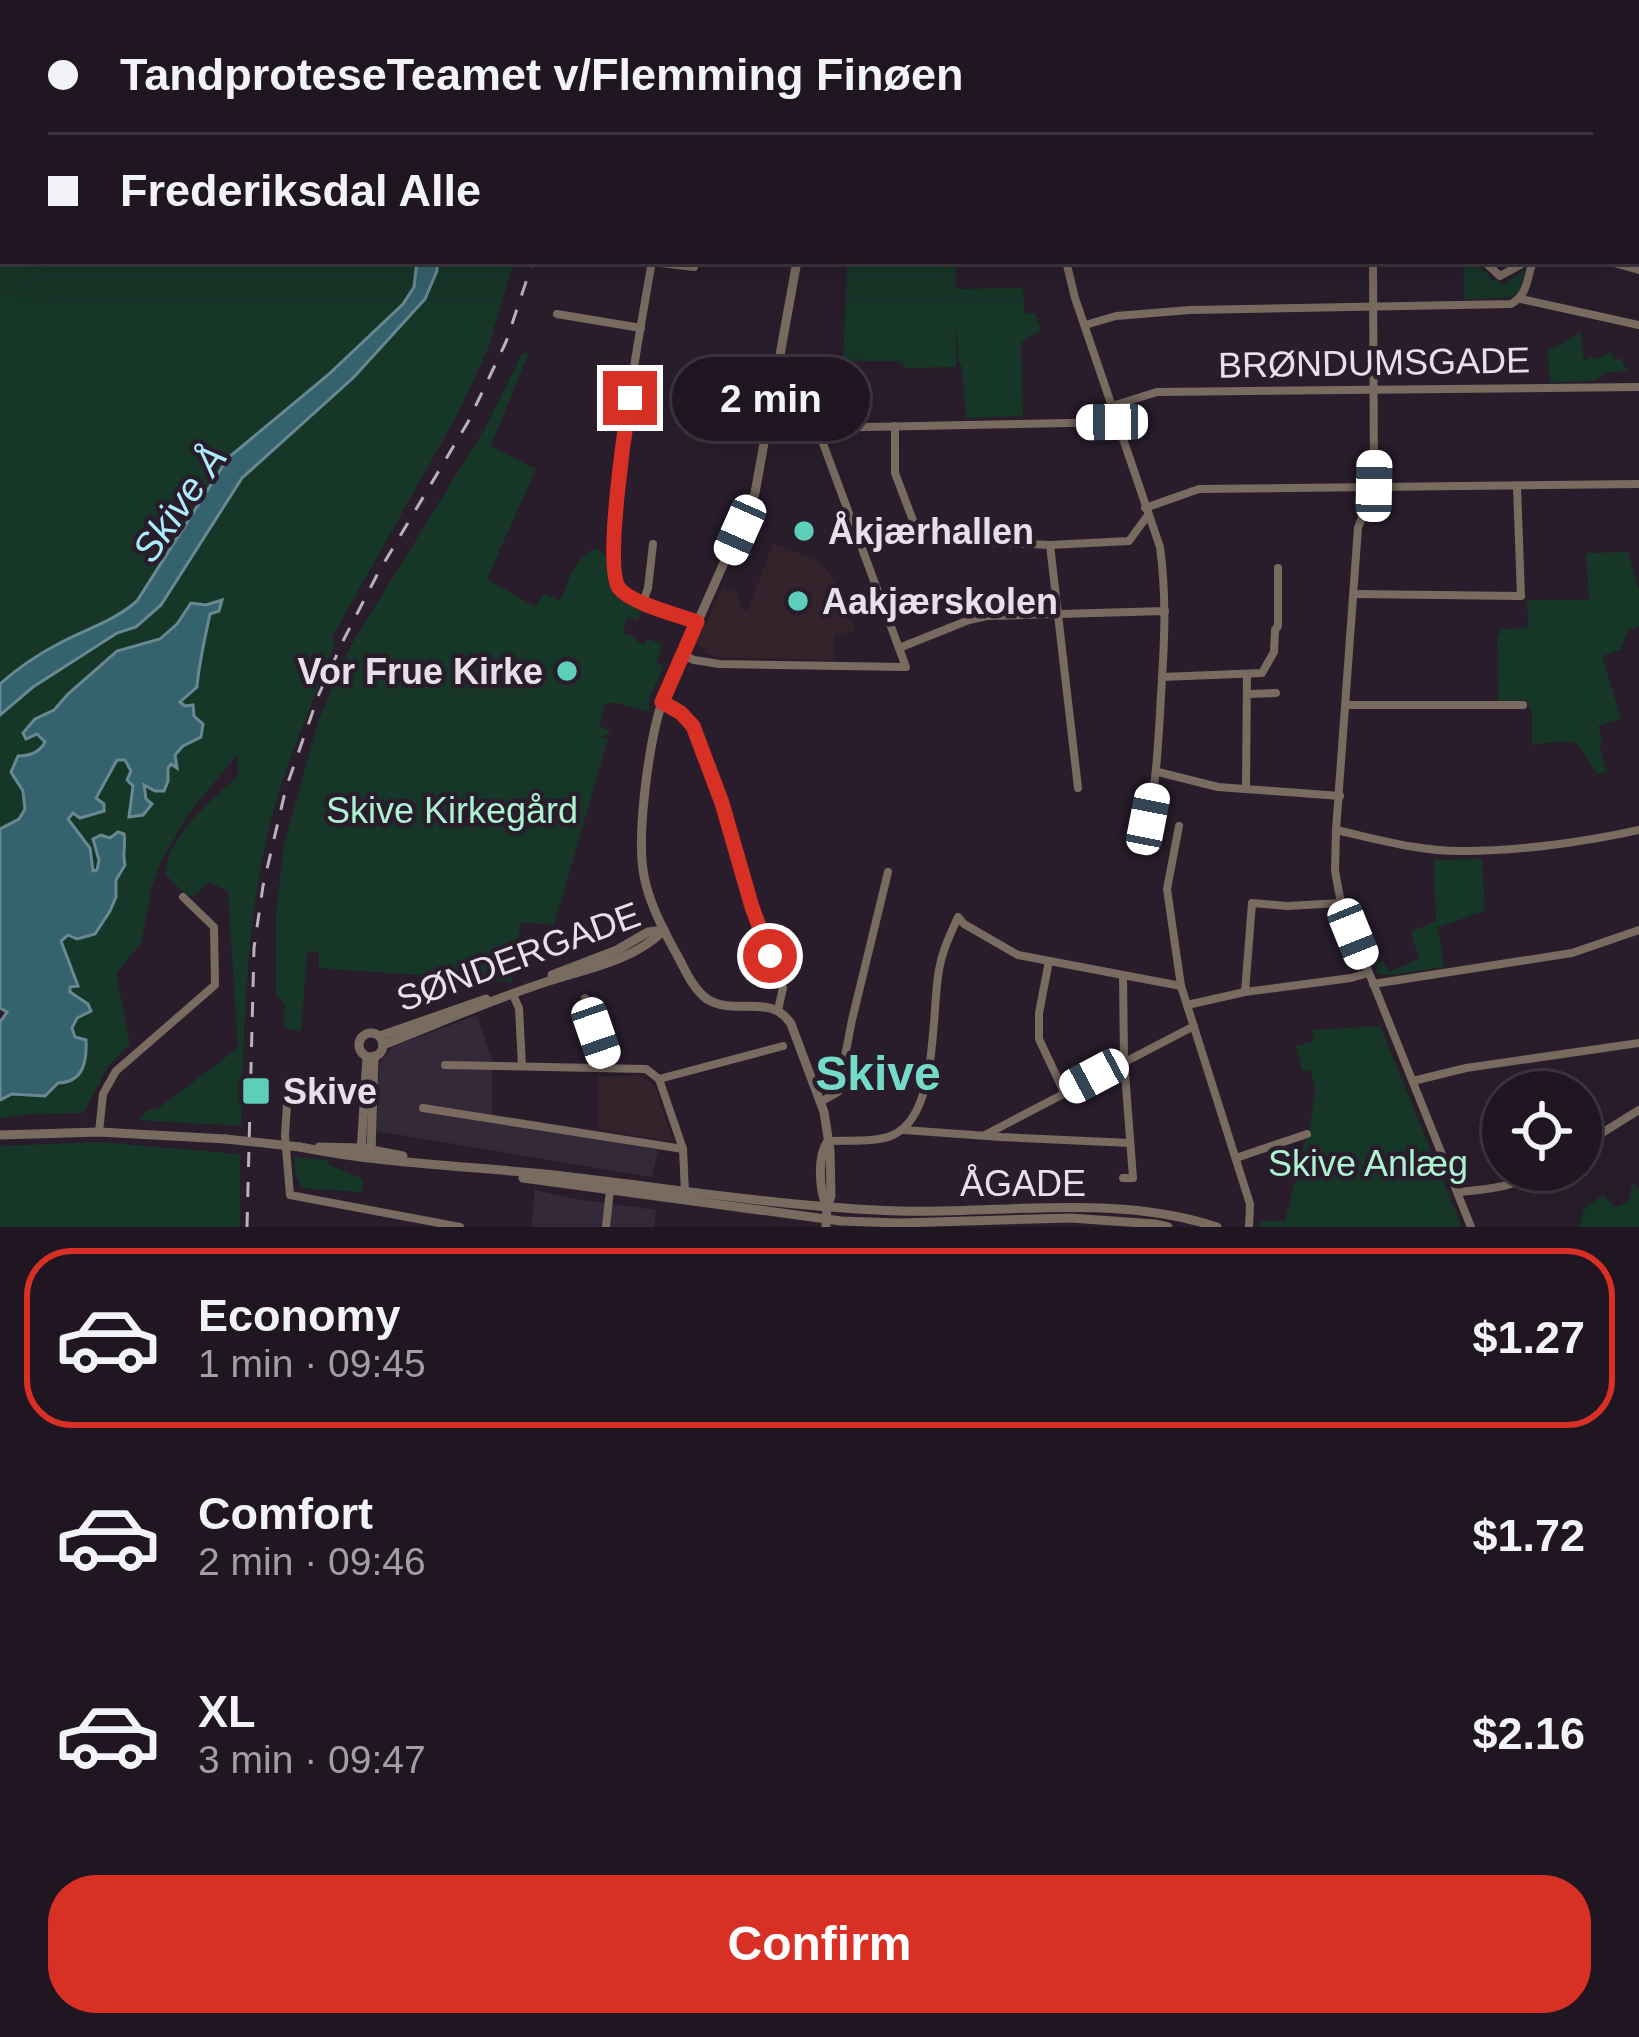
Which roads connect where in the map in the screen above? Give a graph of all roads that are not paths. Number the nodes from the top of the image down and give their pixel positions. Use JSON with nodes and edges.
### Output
{"nodes":[{"id":1,"x":652,"y":264,"type":"edge"},
{"id":2,"x":673,"y":264,"type":"edge"},
{"id":3,"x":797,"y":264,"type":"edge"},
{"id":4,"x":1067,"y":264,"type":"edge"},
{"id":5,"x":1373,"y":264,"type":"edge"},
{"id":6,"x":1487,"y":264,"type":"edge"},
{"id":7,"x":1524,"y":264,"type":"edge"},
{"id":8,"x":1529,"y":264,"type":"edge"},
{"id":9,"x":694,"y":267,"type":"dead end"},
{"id":10,"x":1520,"y":299,"type":"junction"},
{"id":11,"x":1374,"y":306,"type":"junction"},
{"id":12,"x":557,"y":314,"type":"dead end"},
{"id":13,"x":1639,"y":325,"type":"edge"},
{"id":14,"x":1084,"y":326,"type":"junction"},
{"id":15,"x":641,"y":328,"type":"junction"},
{"id":16,"x":780,"y":368,"type":"junction"},
{"id":17,"x":1639,"y":387,"type":"edge"},
{"id":18,"x":1376,"y":389,"type":"junction"},
{"id":19,"x":1112,"y":406,"type":"junction"},
{"id":20,"x":1118,"y":422,"type":"junction"},
{"id":21,"x":895,"y":425,"type":"junction"},
{"id":22,"x":817,"y":428,"type":"junction"},
{"id":23,"x":1639,"y":484,"type":"edge"},
{"id":24,"x":1374,"y":486,"type":"junction"},
{"id":25,"x":1517,"y":486,"type":"junction"},
{"id":26,"x":1146,"y":511,"type":"junction"},
{"id":27,"x":653,"y":544,"type":"dead end"},
{"id":28,"x":1050,"y":545,"type":"junction"},
{"id":29,"x":1277,"y":568,"type":"dead end"},
{"id":30,"x":1354,"y":594,"type":"junction"},
{"id":31,"x":643,"y":602,"type":"junction"},
{"id":32,"x":1165,"y":611,"type":"junction"},
{"id":33,"x":1057,"y":614,"type":"junction"},
{"id":34,"x":697,"y":622,"type":"junction"},
{"id":35,"x":899,"y":648,"type":"junction"},
{"id":36,"x":683,"y":655,"type":"junction"},
{"id":37,"x":1247,"y":674,"type":"junction"},
{"id":38,"x":1162,"y":676,"type":"junction"},
{"id":39,"x":1276,"y":693,"type":"dead end"},
{"id":40,"x":1247,"y":694,"type":"junction"},
{"id":41,"x":662,"y":702,"type":"junction"},
{"id":42,"x":1346,"y":705,"type":"junction"},
{"id":43,"x":1523,"y":705,"type":"dead end"},
{"id":44,"x":1158,"y":772,"type":"junction"},
{"id":45,"x":1078,"y":788,"type":"dead end"},
{"id":46,"x":1246,"y":788,"type":"junction"},
{"id":47,"x":1340,"y":796,"type":"junction"},
{"id":48,"x":1148,"y":819,"type":"dead end"},
{"id":49,"x":1179,"y":826,"type":"dead end"},
{"id":50,"x":1336,"y":830,"type":"junction"},
{"id":51,"x":1639,"y":830,"type":"edge"},
{"id":52,"x":887,"y":872,"type":"dead end"},
{"id":53,"x":183,"y":897,"type":"dead end"},
{"id":54,"x":1341,"y":903,"type":"junction"},
{"id":55,"x":664,"y":930,"type":"junction"},
{"id":56,"x":1639,"y":930,"type":"edge"},
{"id":57,"x":1048,"y":961,"type":"junction"},
{"id":58,"x":1368,"y":973,"type":"junction"},
{"id":59,"x":1123,"y":975,"type":"junction"},
{"id":60,"x":1373,"y":984,"type":"junction"},
{"id":61,"x":1181,"y":986,"type":"junction"},
{"id":62,"x":1245,"y":992,"type":"junction"},
{"id":63,"x":513,"y":995,"type":"junction"},
{"id":64,"x":584,"y":998,"type":"dead end"},
{"id":65,"x":1187,"y":1005,"type":"junction"},
{"id":66,"x":778,"y":1010,"type":"junction"},
{"id":67,"x":1194,"y":1026,"type":"junction"},
{"id":68,"x":381,"y":1041,"type":"junction"},
{"id":69,"x":1639,"y":1042,"type":"edge"},
{"id":70,"x":783,"y":1046,"type":"dead end"},
{"id":71,"x":371,"y":1057,"type":"junction"},
{"id":72,"x":1124,"y":1060,"type":"junction"},
{"id":73,"x":445,"y":1065,"type":"dead end"},
{"id":74,"x":522,"y":1066,"type":"junction"},
{"id":75,"x":608,"y":1068,"type":"junction"},
{"id":76,"x":659,"y":1079,"type":"junction"},
{"id":77,"x":1413,"y":1081,"type":"junction"},
{"id":78,"x":1064,"y":1092,"type":"junction"},
{"id":79,"x":822,"y":1101,"type":"junction"},
{"id":80,"x":287,"y":1104,"type":"dead end"},
{"id":81,"x":423,"y":1108,"type":"dead end"},
{"id":82,"x":1639,"y":1110,"type":"edge"},
{"id":83,"x":902,"y":1130,"type":"junction"},
{"id":84,"x":99,"y":1132,"type":"junction"},
{"id":85,"x":1602,"y":1133,"type":"edge"},
{"id":86,"x":1307,"y":1134,"type":"dead end"},
{"id":87,"x":0,"y":1135,"type":"edge"},
{"id":88,"x":986,"y":1135,"type":"junction"},
{"id":89,"x":828,"y":1141,"type":"junction"},
{"id":90,"x":1130,"y":1142,"type":"junction"},
{"id":91,"x":683,"y":1149,"type":"junction"},
{"id":92,"x":366,"y":1154,"type":"junction"},
{"id":93,"x":1236,"y":1158,"type":"junction"},
{"id":94,"x":1123,"y":1178,"type":"dead end"},
{"id":95,"x":610,"y":1186,"type":"junction"},
{"id":96,"x":1482,"y":1190,"type":"edge"},
{"id":97,"x":1458,"y":1192,"type":"junction"},
{"id":98,"x":685,"y":1194,"type":"junction"},
{"id":99,"x":826,"y":1218,"type":"edge"},
{"id":100,"x":460,"y":1227,"type":"edge"},
{"id":101,"x":606,"y":1227,"type":"edge"},
{"id":102,"x":1168,"y":1227,"type":"edge"},
{"id":103,"x":1217,"y":1227,"type":"edge"},
{"id":104,"x":1249,"y":1227,"type":"edge"},
{"id":105,"x":1472,"y":1227,"type":"edge"}],
"edges":[{"from":1,"to":15,"type":"street"},
{"from":2,"to":9,"type":"street"},
{"from":3,"to":16,"type":"street"},
{"from":4,"to":14,"type":"street"},
{"from":5,"to":11,"type":"street"},
{"from":6,"to":7,"type":"street"},
{"from":8,"to":10,"type":"street"},
{"from":10,"to":11,"type":"street"},
{"from":10,"to":13,"type":"street"},
{"from":11,"to":14,"type":"street"},
{"from":11,"to":18,"type":"street"},
{"from":12,"to":15,"type":"street"},
{"from":14,"to":19,"type":"street"},
{"from":15,"to":31,"type":"street"},
{"from":16,"to":22,"type":"street"},
{"from":16,"to":34,"type":"street"},
{"from":17,"to":18,"type":"street","name":"BRØNDUMSGADE"},
{"from":18,"to":19,"type":"street","name":"BRØNDUMSGADE"},
{"from":18,"to":24,"type":"street"},
{"from":19,"to":20,"type":"street"},
{"from":20,"to":21,"type":"street"},
{"from":20,"to":26,"type":"street"},
{"from":21,"to":22,"type":"street"},
{"from":21,"to":28,"type":"street"},
{"from":22,"to":35,"type":"street"},
{"from":23,"to":25,"type":"street"},
{"from":24,"to":25,"type":"street"},
{"from":24,"to":26,"type":"street"},
{"from":24,"to":30,"type":"street"},
{"from":25,"to":30,"type":"street"},
{"from":26,"to":28,"type":"street"},
{"from":26,"to":32,"type":"street"},
{"from":27,"to":31,"type":"street"},
{"from":28,"to":33,"type":"street"},
{"from":29,"to":37,"type":"street"},
{"from":30,"to":42,"type":"street"},
{"from":31,"to":34,"type":"street"},
{"from":32,"to":33,"type":"street"},
{"from":32,"to":38,"type":"street"},
{"from":33,"to":35,"type":"street"},
{"from":33,"to":45,"type":"street"},
{"from":34,"to":36,"type":"street"},
{"from":35,"to":36,"type":"street"},
{"from":36,"to":41,"type":"street"},
{"from":37,"to":38,"type":"street"},
{"from":37,"to":40,"type":"street"},
{"from":38,"to":44,"type":"street"},
{"from":39,"to":40,"type":"street"},
{"from":40,"to":46,"type":"street"},
{"from":41,"to":55,"type":"street"},
{"from":41,"to":66,"type":"street"},
{"from":42,"to":43,"type":"street"},
{"from":42,"to":47,"type":"street"},
{"from":44,"to":46,"type":"street"},
{"from":44,"to":48,"type":"street"},
{"from":46,"to":47,"type":"street"},
{"from":47,"to":50,"type":"street"},
{"from":49,"to":61,"type":"street"},
{"from":50,"to":51,"type":"street"},
{"from":50,"to":54,"type":"street"},
{"from":52,"to":79,"type":"street"},
{"from":53,"to":84,"type":"street"},
{"from":54,"to":58,"type":"street"},
{"from":54,"to":62,"type":"street"},
{"from":55,"to":63,"type":"street","name":"SØNDERGADE"},
{"from":55,"to":66,"type":"street"},
{"from":55,"to":68,"type":"street","name":"SØNDERGADE"},
{"from":56,"to":60,"type":"street"},
{"from":57,"to":59,"type":"street"},
{"from":57,"to":78,"type":"street"},
{"from":57,"to":83,"type":"street"},
{"from":58,"to":60,"type":"street"},
{"from":58,"to":62,"type":"street"},
{"from":59,"to":61,"type":"street"},
{"from":59,"to":72,"type":"street"},
{"from":60,"to":77,"type":"street"},
{"from":61,"to":65,"type":"street"},
{"from":62,"to":65,"type":"street"},
{"from":63,"to":68,"type":"street","name":"SØNDERGADE"},
{"from":63,"to":74,"type":"street"},
{"from":64,"to":75,"type":"street"},
{"from":65,"to":67,"type":"street"},
{"from":66,"to":79,"type":"street"},
{"from":67,"to":72,"type":"street"},
{"from":67,"to":93,"type":"street"},
{"from":68,"to":71,"type":"street"},
{"from":68,"to":71,"type":"street"},
{"from":69,"to":77,"type":"street"},
{"from":70,"to":76,"type":"street"},
{"from":71,"to":92,"type":"street","name":"SØNDERGADE"},
{"from":72,"to":78,"type":"street"},
{"from":72,"to":90,"type":"street"},
{"from":73,"to":74,"type":"street"},
{"from":74,"to":75,"type":"street"},
{"from":75,"to":76,"type":"street"},
{"from":76,"to":91,"type":"street"},
{"from":77,"to":97,"type":"street"},
{"from":78,"to":88,"type":"street"},
{"from":79,"to":89,"type":"street"},
{"from":80,"to":100,"type":"street"},
{"from":81,"to":91,"type":"street"},
{"from":82,"to":85,"type":"street"},
{"from":83,"to":88,"type":"street"},
{"from":83,"to":89,"type":"street"},
{"from":84,"to":87,"type":"street"},
{"from":84,"to":92,"type":"street","bridge":true},
{"from":86,"to":93,"type":"street"},
{"from":88,"to":90,"type":"street"},
{"from":89,"to":99,"type":"street"},
{"from":90,"to":94,"type":"street"},
{"from":91,"to":98,"type":"street"},
{"from":92,"to":95,"type":"street"},
{"from":93,"to":104,"type":"street"},
{"from":95,"to":98,"type":"street"},
{"from":95,"to":101,"type":"street"},
{"from":96,"to":97,"type":"street"},
{"from":97,"to":105,"type":"street"},
{"from":98,"to":99,"type":"street"},
{"from":99,"to":102,"type":"street","name":"ÅGADE"},
{"from":99,"to":103,"type":"street","name":"ÅGADE"}]}
